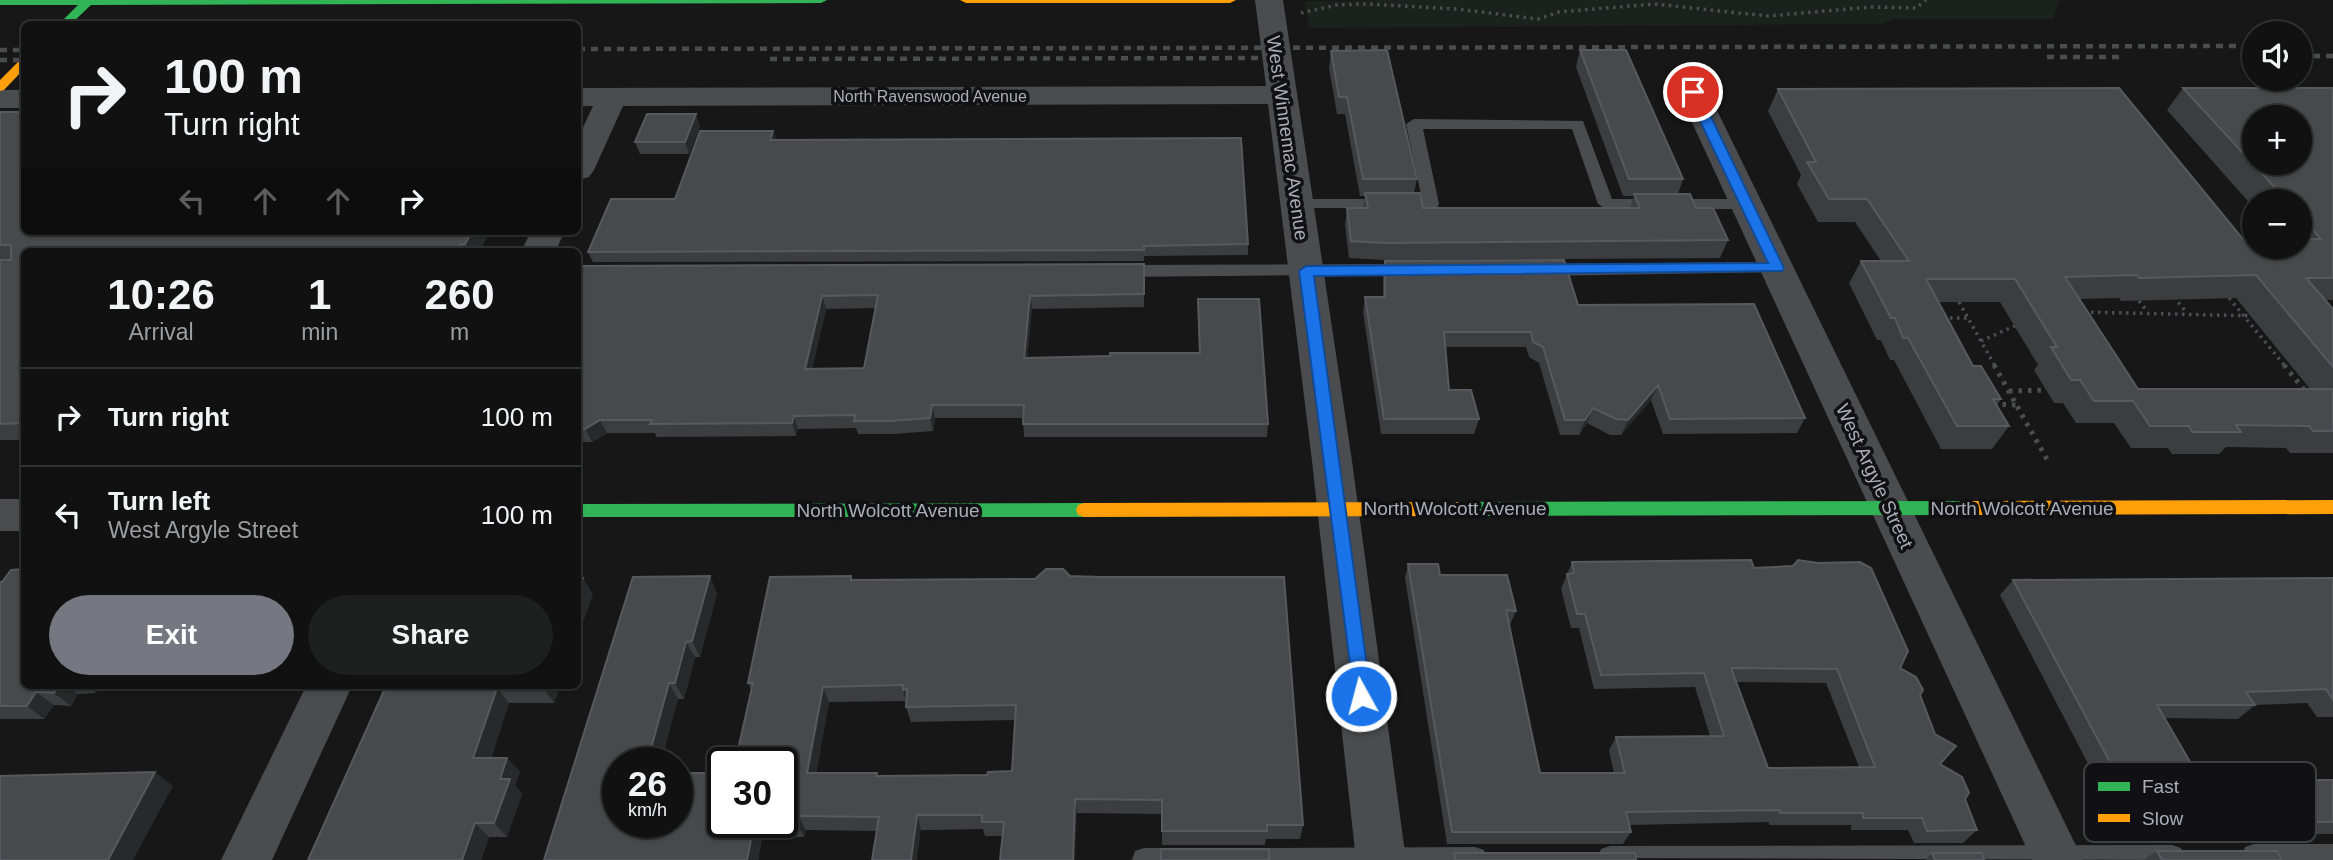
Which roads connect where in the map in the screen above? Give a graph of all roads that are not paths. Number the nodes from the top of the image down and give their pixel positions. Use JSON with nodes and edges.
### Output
{"nodes":[{"id":1,"x":485,"y":0,"type":"edge"},
{"id":2,"x":821,"y":0,"type":"edge"},
{"id":3,"x":967,"y":0,"type":"edge"},
{"id":4,"x":1069,"y":0,"type":"edge"},
{"id":5,"x":1230,"y":0,"type":"edge"},
{"id":6,"x":1269,"y":0,"type":"edge"},
{"id":7,"x":89,"y":1,"type":"edge"},
{"id":8,"x":0,"y":2,"type":"edge"},
{"id":9,"x":68,"y":21,"type":"edge"},
{"id":10,"x":21,"y":66,"type":"edge"},
{"id":11,"x":0,"y":87,"type":"edge"},
{"id":12,"x":1693,"y":92,"type":"dead end"},
{"id":13,"x":1282,"y":95,"type":"junction"},
{"id":14,"x":613,"y":96,"type":"junction"},
{"id":15,"x":581,"y":97,"type":"edge"},
{"id":16,"x":0,"y":99,"type":"edge"},
{"id":17,"x":21,"y":99,"type":"edge"},
{"id":18,"x":581,"y":164,"type":"edge"},
{"id":19,"x":1297,"y":204,"type":"junction"},
{"id":20,"x":1746,"y":204,"type":"junction"},
{"id":21,"x":1777,"y":268,"type":"junction"},
{"id":22,"x":1424,"y":270,"type":"edge"},
{"id":23,"x":1520,"y":270,"type":"edge"},
{"id":24,"x":1104,"y":271,"type":"edge"},
{"id":25,"x":1306,"y":271,"type":"junction"},
{"id":26,"x":2333,"y":507,"type":"edge"},
{"id":27,"x":1338,"y":508,"type":"junction"},
{"id":28,"x":1891,"y":508,"type":"junction"},
{"id":29,"x":581,"y":511,"type":"edge"},
{"id":30,"x":0,"y":515,"type":"edge"},
{"id":31,"x":21,"y":515,"type":"edge"},
{"id":32,"x":328,"y":689,"type":"edge"},
{"id":33,"x":2201,"y":856,"type":"edge"},
{"id":34,"x":2227,"y":856,"type":"edge"},
{"id":35,"x":2333,"y":856,"type":"edge"},
{"id":36,"x":1586,"y":858,"type":"edge"},
{"id":37,"x":2057,"y":858,"type":"edge"},
{"id":38,"x":1381,"y":859,"type":"edge"},
{"id":39,"x":1504,"y":859,"type":"edge"},
{"id":40,"x":246,"y":860,"type":"edge"},
{"id":41,"x":1144,"y":860,"type":"edge"}],
"edges":[{"from":1,"to":2,"type":"street"},
{"from":1,"to":7,"type":"street"},
{"from":3,"to":4,"type":"street"},
{"from":4,"to":5,"type":"street"},
{"from":6,"to":13,"type":"street","name":"West Winnemac Avenue"},
{"from":7,"to":8,"type":"street"},
{"from":7,"to":9,"type":"street"},
{"from":10,"to":11,"type":"street"},
{"from":12,"to":20,"type":"street","name":"West Argyle Street"},
{"from":13,"to":14,"type":"street","name":"North Ravenswood Avenue"},
{"from":13,"to":19,"type":"street","name":"West Winnemac Avenue"},
{"from":14,"to":15,"type":"street","name":"North Ravenswood Avenue"},
{"from":14,"to":18,"type":"street"},
{"from":16,"to":17,"type":"street"},
{"from":19,"to":20,"type":"lane"},
{"from":19,"to":25,"type":"street","name":"West Winnemac Avenue"},
{"from":20,"to":21,"type":"street","name":"West Argyle Street"},
{"from":21,"to":23,"type":"lane"},
{"from":21,"to":28,"type":"street","name":"West Argyle Street"},
{"from":22,"to":25,"type":"lane"},
{"from":24,"to":25,"type":"lane"},
{"from":25,"to":27,"type":"street","name":"West Winnemac Avenue"},
{"from":26,"to":28,"type":"street","name":"North Wolcott Avenue"},
{"from":27,"to":28,"type":"street","name":"North Wolcott Avenue"},
{"from":27,"to":29,"type":"street","name":"North Wolcott Avenue"},
{"from":27,"to":38,"type":"street","name":"West Winnemac Avenue"},
{"from":28,"to":37,"type":"street","name":"West Argyle Street"},
{"from":30,"to":31,"type":"street"},
{"from":32,"to":40,"type":"street"},
{"from":33,"to":37,"type":"lane"},
{"from":34,"to":35,"type":"lane"},
{"from":36,"to":37,"type":"lane"},
{"from":38,"to":39,"type":"lane"},
{"from":38,"to":41,"type":"lane"}]}
